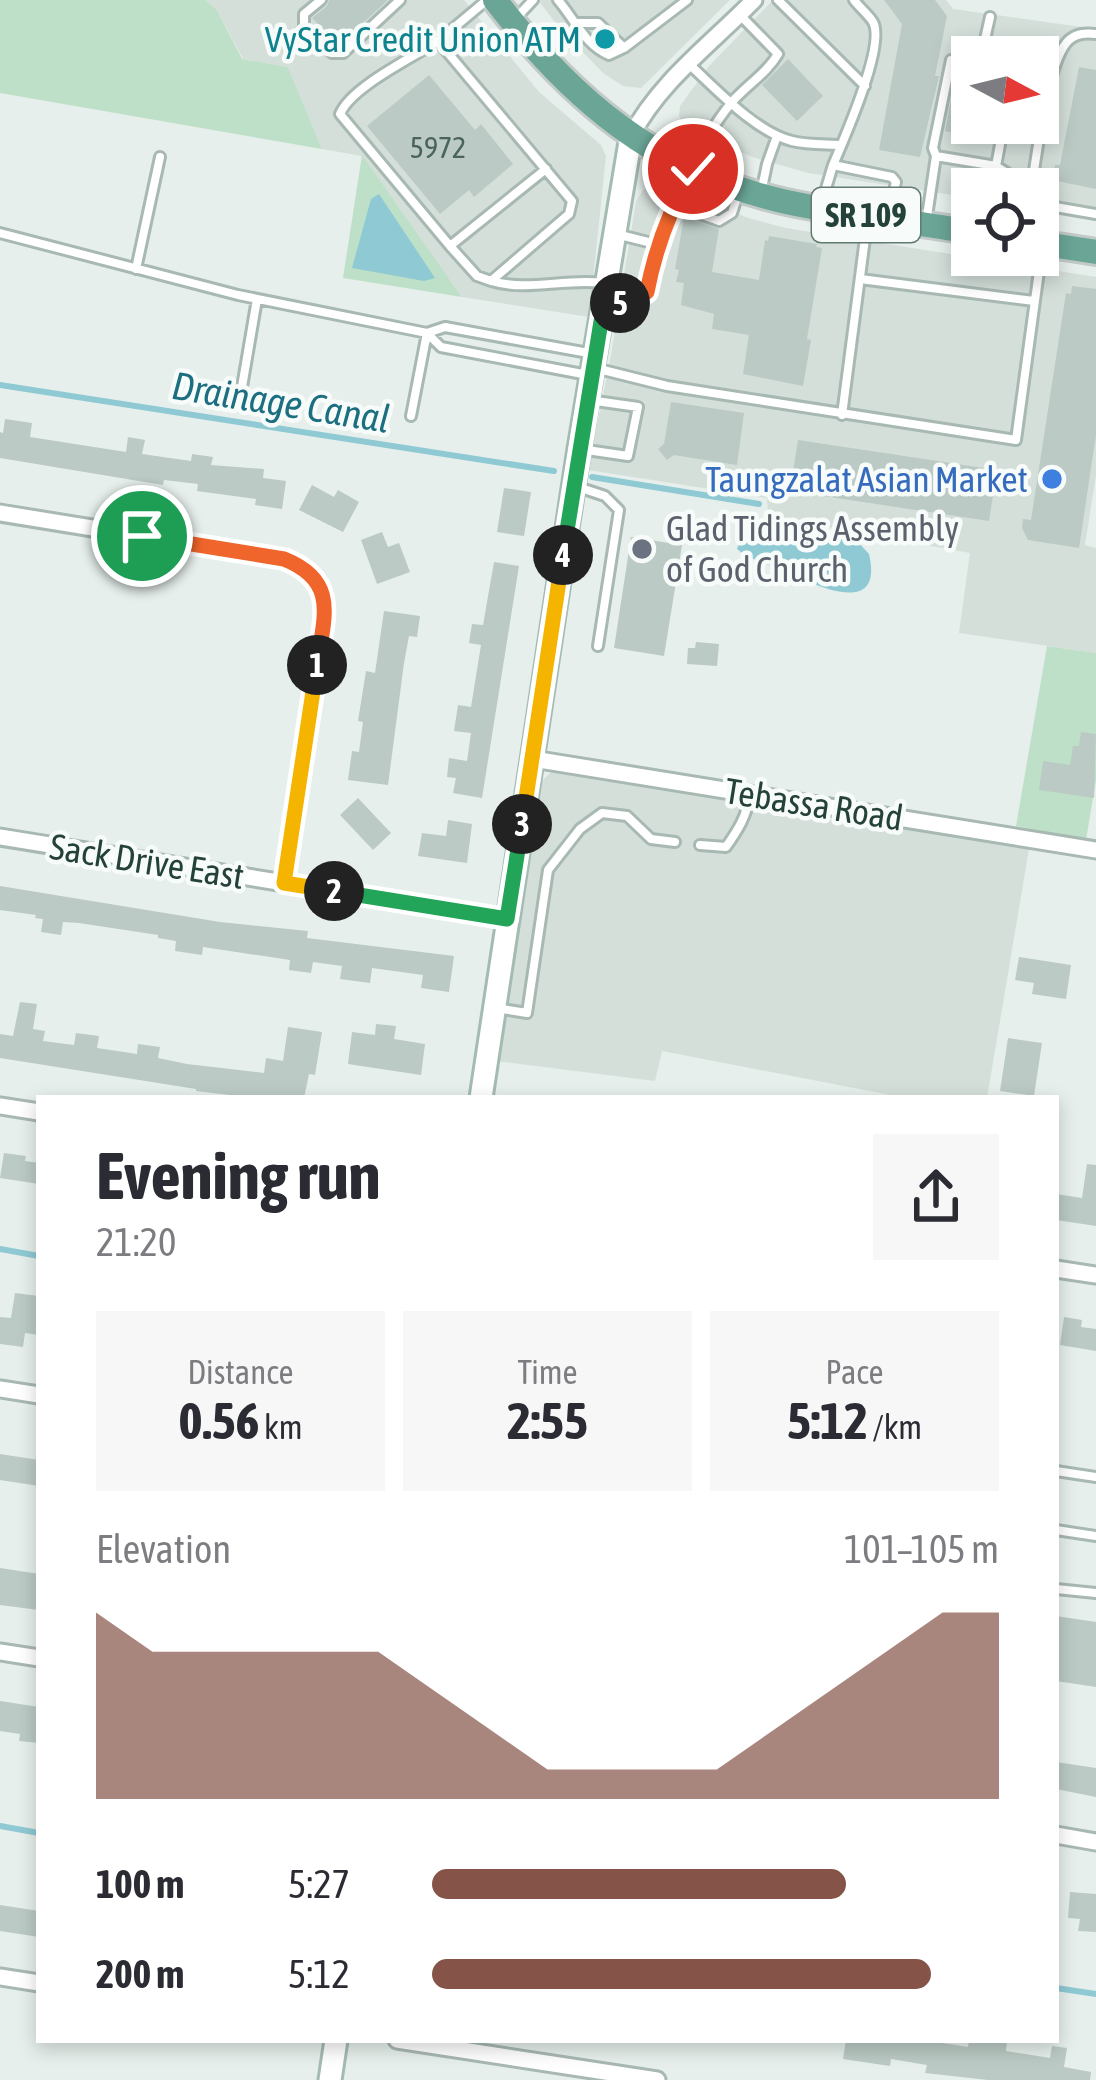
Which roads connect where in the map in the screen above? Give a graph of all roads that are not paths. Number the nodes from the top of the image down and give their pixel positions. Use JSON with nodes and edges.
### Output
{"nodes":[{"id":1,"x":320,"y":0,"type":"edge"},
{"id":2,"x":400,"y":0,"type":"edge"},
{"id":3,"x":491,"y":0,"type":"edge"},
{"id":4,"x":533,"y":0,"type":"edge"},
{"id":5,"x":558,"y":0,"type":"edge"},
{"id":6,"x":687,"y":0,"type":"edge"},
{"id":7,"x":778,"y":0,"type":"edge"},
{"id":8,"x":854,"y":0,"type":"edge"},
{"id":9,"x":747,"y":5,"type":"edge"},
{"id":10,"x":990,"y":17,"type":"dead end"},
{"id":11,"x":512,"y":22,"type":"junction"},
{"id":12,"x":578,"y":23,"type":"junction"},
{"id":13,"x":1096,"y":34,"type":"edge"},
{"id":14,"x":985,"y":36,"type":"edge"},
{"id":15,"x":438,"y":41,"type":"junction"},
{"id":16,"x":624,"y":48,"type":"junction"},
{"id":17,"x":951,"y":60,"type":"edge"},
{"id":18,"x":688,"y":63,"type":"junction"},
{"id":19,"x":865,"y":86,"type":"junction"},
{"id":20,"x":731,"y":103,"type":"junction"},
{"id":21,"x":631,"y":136,"type":"junction"},
{"id":22,"x":777,"y":136,"type":"junction"},
{"id":23,"x":1000,"y":144,"type":"edge"},
{"id":24,"x":841,"y":145,"type":"junction"},
{"id":25,"x":937,"y":156,"type":"junction"},
{"id":26,"x":160,"y":157,"type":"dead end"},
{"id":27,"x":833,"y":165,"type":"junction"},
{"id":28,"x":996,"y":166,"type":"junction"},
{"id":29,"x":999,"y":168,"type":"edge"},
{"id":30,"x":1035,"y":168,"type":"edge"},
{"id":31,"x":546,"y":169,"type":"junction"},
{"id":32,"x":693,"y":169,"type":"junction"},
{"id":33,"x":750,"y":191,"type":"junction"},
{"id":34,"x":674,"y":205,"type":"junction"},
{"id":35,"x":820,"y":208,"type":"junction"},
{"id":36,"x":1059,"y":208,"type":"edge"},
{"id":37,"x":1096,"y":214,"type":"edge"},
{"id":38,"x":878,"y":217,"type":"junction"},
{"id":39,"x":926,"y":224,"type":"junction"},
{"id":40,"x":951,"y":228,"type":"edge"},
{"id":41,"x":0,"y":233,"type":"edge"},
{"id":42,"x":614,"y":234,"type":"junction"},
{"id":43,"x":660,"y":245,"type":"junction"},
{"id":44,"x":1059,"y":246,"type":"edge"},
{"id":45,"x":451,"y":247,"type":"junction"},
{"id":46,"x":1096,"y":252,"type":"edge"},
{"id":47,"x":136,"y":269,"type":"junction"},
{"id":48,"x":1037,"y":276,"type":"edge"},
{"id":49,"x":860,"y":279,"type":"junction"},
{"id":50,"x":491,"y":281,"type":"junction"},
{"id":51,"x":605,"y":293,"type":"junction"},
{"id":52,"x":257,"y":298,"type":"junction"},
{"id":53,"x":1034,"y":301,"type":"junction"},
{"id":54,"x":428,"y":333,"type":"junction"},
{"id":55,"x":593,"y":366,"type":"junction"},
{"id":56,"x":242,"y":387,"type":"dead end"},
{"id":57,"x":587,"y":400,"type":"junction"},
{"id":58,"x":842,"y":415,"type":"junction"},
{"id":59,"x":411,"y":416,"type":"dead end"},
{"id":60,"x":579,"y":449,"type":"junction"},
{"id":61,"x":574,"y":486,"type":"junction"},
{"id":62,"x":0,"y":514,"type":"edge"},
{"id":63,"x":598,"y":646,"type":"dead end"},
{"id":64,"x":532,"y":759,"type":"junction"},
{"id":65,"x":750,"y":794,"type":"junction"},
{"id":66,"x":0,"y":837,"type":"edge"},
{"id":67,"x":675,"y":842,"type":"dead end"},
{"id":68,"x":700,"y":845,"type":"dead end"},
{"id":69,"x":1096,"y":850,"type":"edge"},
{"id":70,"x":284,"y":883,"type":"junction"},
{"id":71,"x":507,"y":919,"type":"junction"},
{"id":72,"x":495,"y":1008,"type":"junction"},
{"id":73,"x":481,"y":1095,"type":"edge"},
{"id":74,"x":0,"y":1106,"type":"edge"},
{"id":75,"x":36,"y":1112,"type":"edge"},
{"id":76,"x":1059,"y":1269,"type":"edge"},
{"id":77,"x":1096,"y":1275,"type":"edge"},
{"id":78,"x":0,"y":1389,"type":"edge"},
{"id":79,"x":36,"y":1395,"type":"edge"},
{"id":80,"x":1059,"y":1471,"type":"edge"},
{"id":81,"x":1096,"y":1477,"type":"edge"},
{"id":82,"x":1059,"y":1530,"type":"edge"},
{"id":83,"x":1096,"y":1536,"type":"edge"},
{"id":84,"x":1059,"y":1589,"type":"edge"},
{"id":85,"x":1096,"y":1593,"type":"edge"},
{"id":86,"x":0,"y":1652,"type":"edge"},
{"id":87,"x":36,"y":1658,"type":"edge"},
{"id":88,"x":1059,"y":1836,"type":"edge"},
{"id":89,"x":1096,"y":1842,"type":"edge"},
{"id":90,"x":0,"y":1977,"type":"edge"},
{"id":91,"x":36,"y":1983,"type":"edge"},
{"id":92,"x":336,"y":2043,"type":"edge"},
{"id":93,"x":416,"y":2043,"type":"edge"},
{"id":94,"x":330,"y":2080,"type":"edge"},
{"id":95,"x":657,"y":2080,"type":"edge"}],
"edges":[{"from":1,"to":2,"type":"lane"},
{"from":3,"to":11,"type":"main road","number":"SR 109"},
{"from":3,"to":15,"type":"lane"},
{"from":4,"to":11,"type":"lane"},
{"from":5,"to":12,"type":"lane"},
{"from":6,"to":16,"type":"lane"},
{"from":7,"to":19,"type":"lane"},
{"from":8,"to":19,"type":"lane"},
{"from":9,"to":18,"type":"street"},
{"from":9,"to":20,"type":"lane"},
{"from":10,"to":14,"type":"lane"},
{"from":11,"to":21,"type":"main road","number":"SR 109"},
{"from":12,"to":16,"type":"lane"},
{"from":12,"to":16,"type":"lane"},
{"from":13,"to":30,"type":"lane"},
{"from":15,"to":31,"type":"lane"},
{"from":15,"to":45,"type":"lane"},
{"from":17,"to":25,"type":"lane"},
{"from":18,"to":20,"type":"lane"},
{"from":18,"to":21,"type":"street"},
{"from":19,"to":24,"type":"lane"},
{"from":20,"to":22,"type":"lane"},
{"from":20,"to":32,"type":"lane"},
{"from":21,"to":32,"type":"main road","number":"SR 109"},
{"from":21,"to":42,"type":"street"},
{"from":22,"to":24,"type":"lane"},
{"from":22,"to":33,"type":"lane"},
{"from":23,"to":28,"type":"lane"},
{"from":24,"to":27,"type":"lane"},
{"from":25,"to":28,"type":"lane"},
{"from":25,"to":39,"type":"lane"},
{"from":26,"to":47,"type":"lane"},
{"from":27,"to":35,"type":"lane"},
{"from":27,"to":38,"type":"lane"},
{"from":28,"to":29,"type":"lane"},
{"from":31,"to":45,"type":"lane"},
{"from":31,"to":50,"type":"lane"},
{"from":32,"to":33,"type":"main road","number":"SR 109"},
{"from":32,"to":34,"type":"lane"},
{"from":33,"to":34,"type":"lane"},
{"from":33,"to":35,"type":"main road","number":"SR 109"},
{"from":34,"to":43,"type":"lane"},
{"from":35,"to":38,"type":"main road","number":"SR 109"},
{"from":36,"to":37,"type":"lane"},
{"from":38,"to":39,"type":"main road","number":"SR 109"},
{"from":38,"to":49,"type":"lane"},
{"from":39,"to":40,"type":"main road","number":"SR 109"},
{"from":41,"to":47,"type":"lane"},
{"from":42,"to":43,"type":"lane"},
{"from":42,"to":51,"type":"street"},
{"from":43,"to":51,"type":"lane"},
{"from":44,"to":46,"type":"main road"},
{"from":45,"to":50,"type":"lane"},
{"from":47,"to":52,"type":"lane"},
{"from":48,"to":53,"type":"lane"},
{"from":49,"to":53,"type":"lane"},
{"from":49,"to":58,"type":"lane"},
{"from":50,"to":51,"type":"lane"},
{"from":51,"to":55,"type":"street"},
{"from":52,"to":54,"type":"lane"},
{"from":52,"to":56,"type":"lane"},
{"from":53,"to":58,"type":"lane"},
{"from":54,"to":55,"type":"lane"},
{"from":54,"to":55,"type":"lane"},
{"from":54,"to":59,"type":"lane"},
{"from":55,"to":57,"type":"street"},
{"from":55,"to":58,"type":"lane"},
{"from":57,"to":60,"type":"street"},
{"from":57,"to":60,"type":"lane"},
{"from":60,"to":61,"type":"street"},
{"from":61,"to":63,"type":"lane"},
{"from":61,"to":64,"type":"street"},
{"from":62,"to":70,"type":"street"},
{"from":64,"to":65,"type":"street","name":"Tebassa Road"},
{"from":64,"to":71,"type":"street"},
{"from":65,"to":68,"type":"lane"},
{"from":65,"to":69,"type":"street","name":"Tebassa Road"},
{"from":66,"to":70,"type":"street","name":"Sack Drive East"},
{"from":67,"to":72,"type":"lane"},
{"from":70,"to":71,"type":"street","name":"Sack Drive East"},
{"from":71,"to":72,"type":"street"},
{"from":72,"to":73,"type":"street"},
{"from":74,"to":75,"type":"street"},
{"from":76,"to":77,"type":"street"},
{"from":78,"to":79,"type":"street"},
{"from":80,"to":81,"type":"lane"},
{"from":82,"to":83,"type":"lane"},
{"from":84,"to":85,"type":"lane"},
{"from":86,"to":87,"type":"street"},
{"from":88,"to":89,"type":"street"},
{"from":90,"to":91,"type":"street"},
{"from":92,"to":94,"type":"street"},
{"from":93,"to":95,"type":"street"}]}
